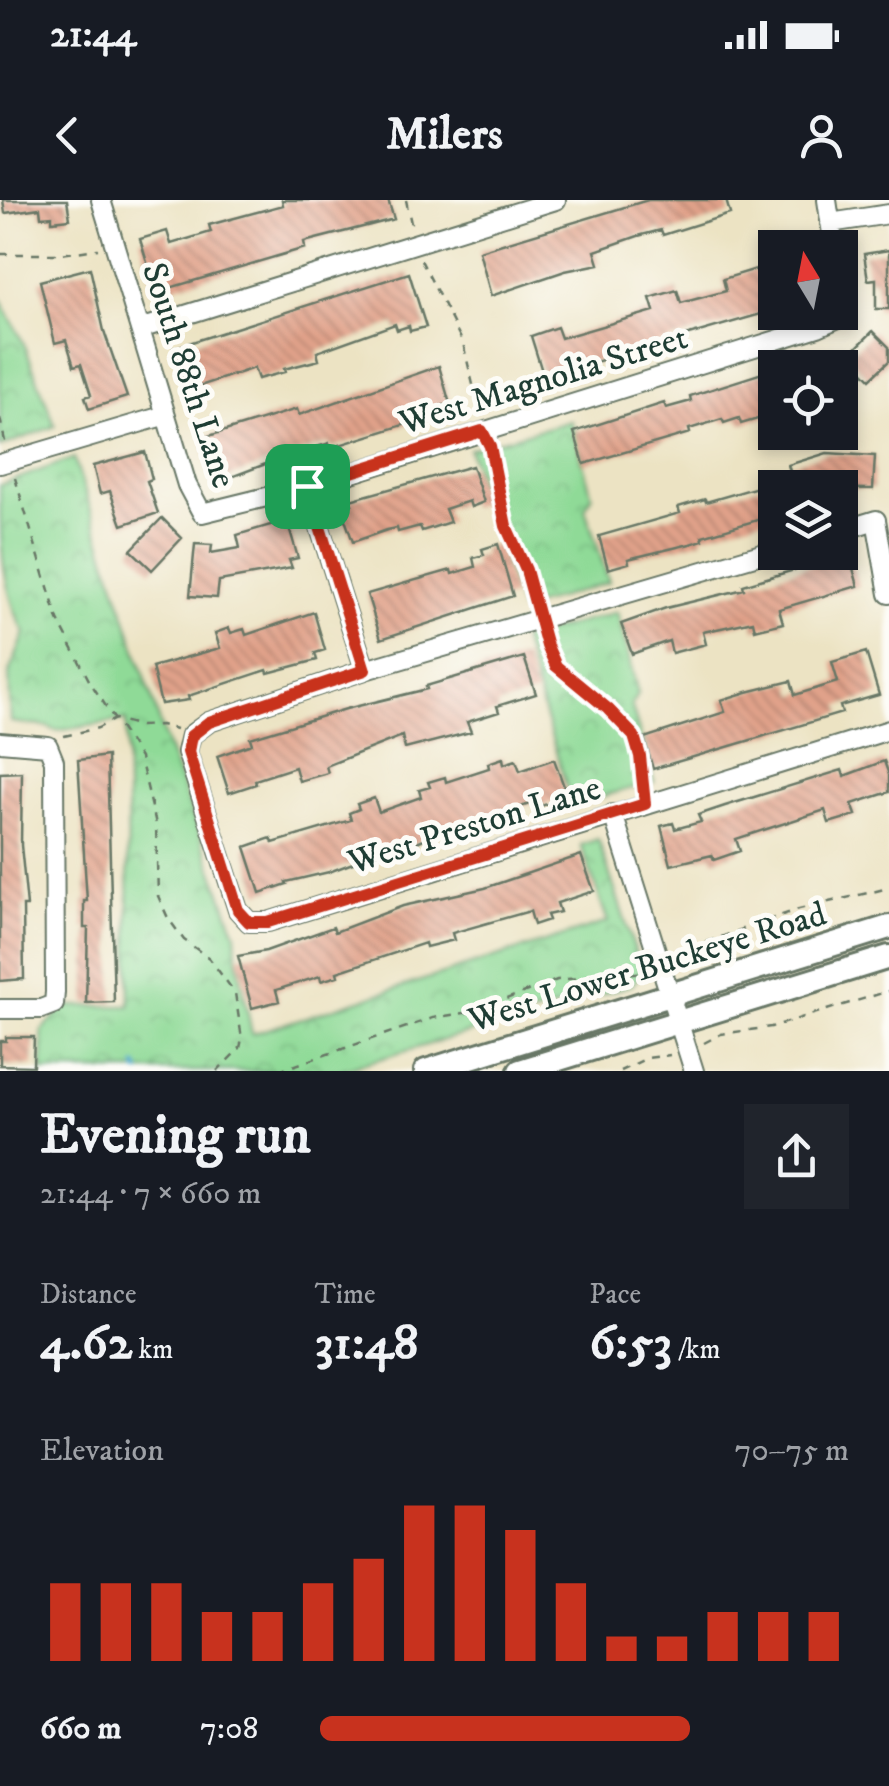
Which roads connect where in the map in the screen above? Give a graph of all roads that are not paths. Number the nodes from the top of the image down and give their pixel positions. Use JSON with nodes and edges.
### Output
{"nodes":[{"id":1,"x":100,"y":200,"type":"edge"},
{"id":2,"x":556,"y":200,"type":"edge"},
{"id":3,"x":826,"y":200,"type":"edge"},
{"id":4,"x":889,"y":214,"type":"edge"},
{"id":5,"x":830,"y":223,"type":"junction"},
{"id":6,"x":831,"y":230,"type":"edge"},
{"id":7,"x":140,"y":329,"type":"junction"},
{"id":8,"x":808,"y":330,"type":"edge"},
{"id":9,"x":166,"y":415,"type":"junction"},
{"id":10,"x":5,"y":463,"type":"edge"},
{"id":11,"x":307,"y":486,"type":"junction"},
{"id":12,"x":202,"y":513,"type":"joint"},
{"id":13,"x":858,"y":526,"type":"edge"},
{"id":14,"x":758,"y":555,"type":"edge"},
{"id":15,"x":889,"y":594,"type":"edge"},
{"id":16,"x":365,"y":670,"type":"junction"},
{"id":17,"x":889,"y":730,"type":"edge"},
{"id":18,"x":0,"y":742,"type":"edge"},
{"id":19,"x":613,"y":814,"type":"junction"},
{"id":20,"x":889,"y":927,"type":"edge"},
{"id":21,"x":889,"y":957,"type":"edge"},
{"id":22,"x":671,"y":995,"type":"junction"},
{"id":23,"x":0,"y":1010,"type":"edge"},
{"id":24,"x":679,"y":1023,"type":"junction"},
{"id":25,"x":426,"y":1071,"type":"edge"},
{"id":26,"x":520,"y":1071,"type":"edge"},
{"id":27,"x":694,"y":1071,"type":"edge"}],
"edges":[{"from":1,"to":7,"type":"street","name":"South 88th Lane"},
{"from":2,"to":7,"type":"street"},
{"from":3,"to":5,"type":"street"},
{"from":4,"to":5,"type":"street"},
{"from":5,"to":6,"type":"street"},
{"from":7,"to":9,"type":"street","name":"South 88th Lane"},
{"from":8,"to":11,"type":"street","name":"West Magnolia Street"},
{"from":9,"to":10,"type":"street"},
{"from":9,"to":12,"type":"street","name":"South 88th Lane"},
{"from":11,"to":12,"type":"street","name":"West Magnolia Street"},
{"from":11,"to":16,"type":"street"},
{"from":13,"to":15,"type":"street"},
{"from":14,"to":16,"type":"street"},
{"from":16,"to":19,"type":"street","name":"West Preston Lane"},
{"from":17,"to":19,"type":"street","name":"West Preston Lane"},
{"from":18,"to":23,"type":"street"},
{"from":19,"to":22,"type":"street"},
{"from":20,"to":22,"type":"main road","name":"West Lower Buckeye Road"},
{"from":21,"to":24,"type":"main road","name":"West Lower Buckeye Road"},
{"from":22,"to":24,"type":"street"},
{"from":22,"to":25,"type":"main road","name":"West Lower Buckeye Road"},
{"from":24,"to":26,"type":"main road","name":"West Lower Buckeye Road"},
{"from":24,"to":27,"type":"street"}]}
